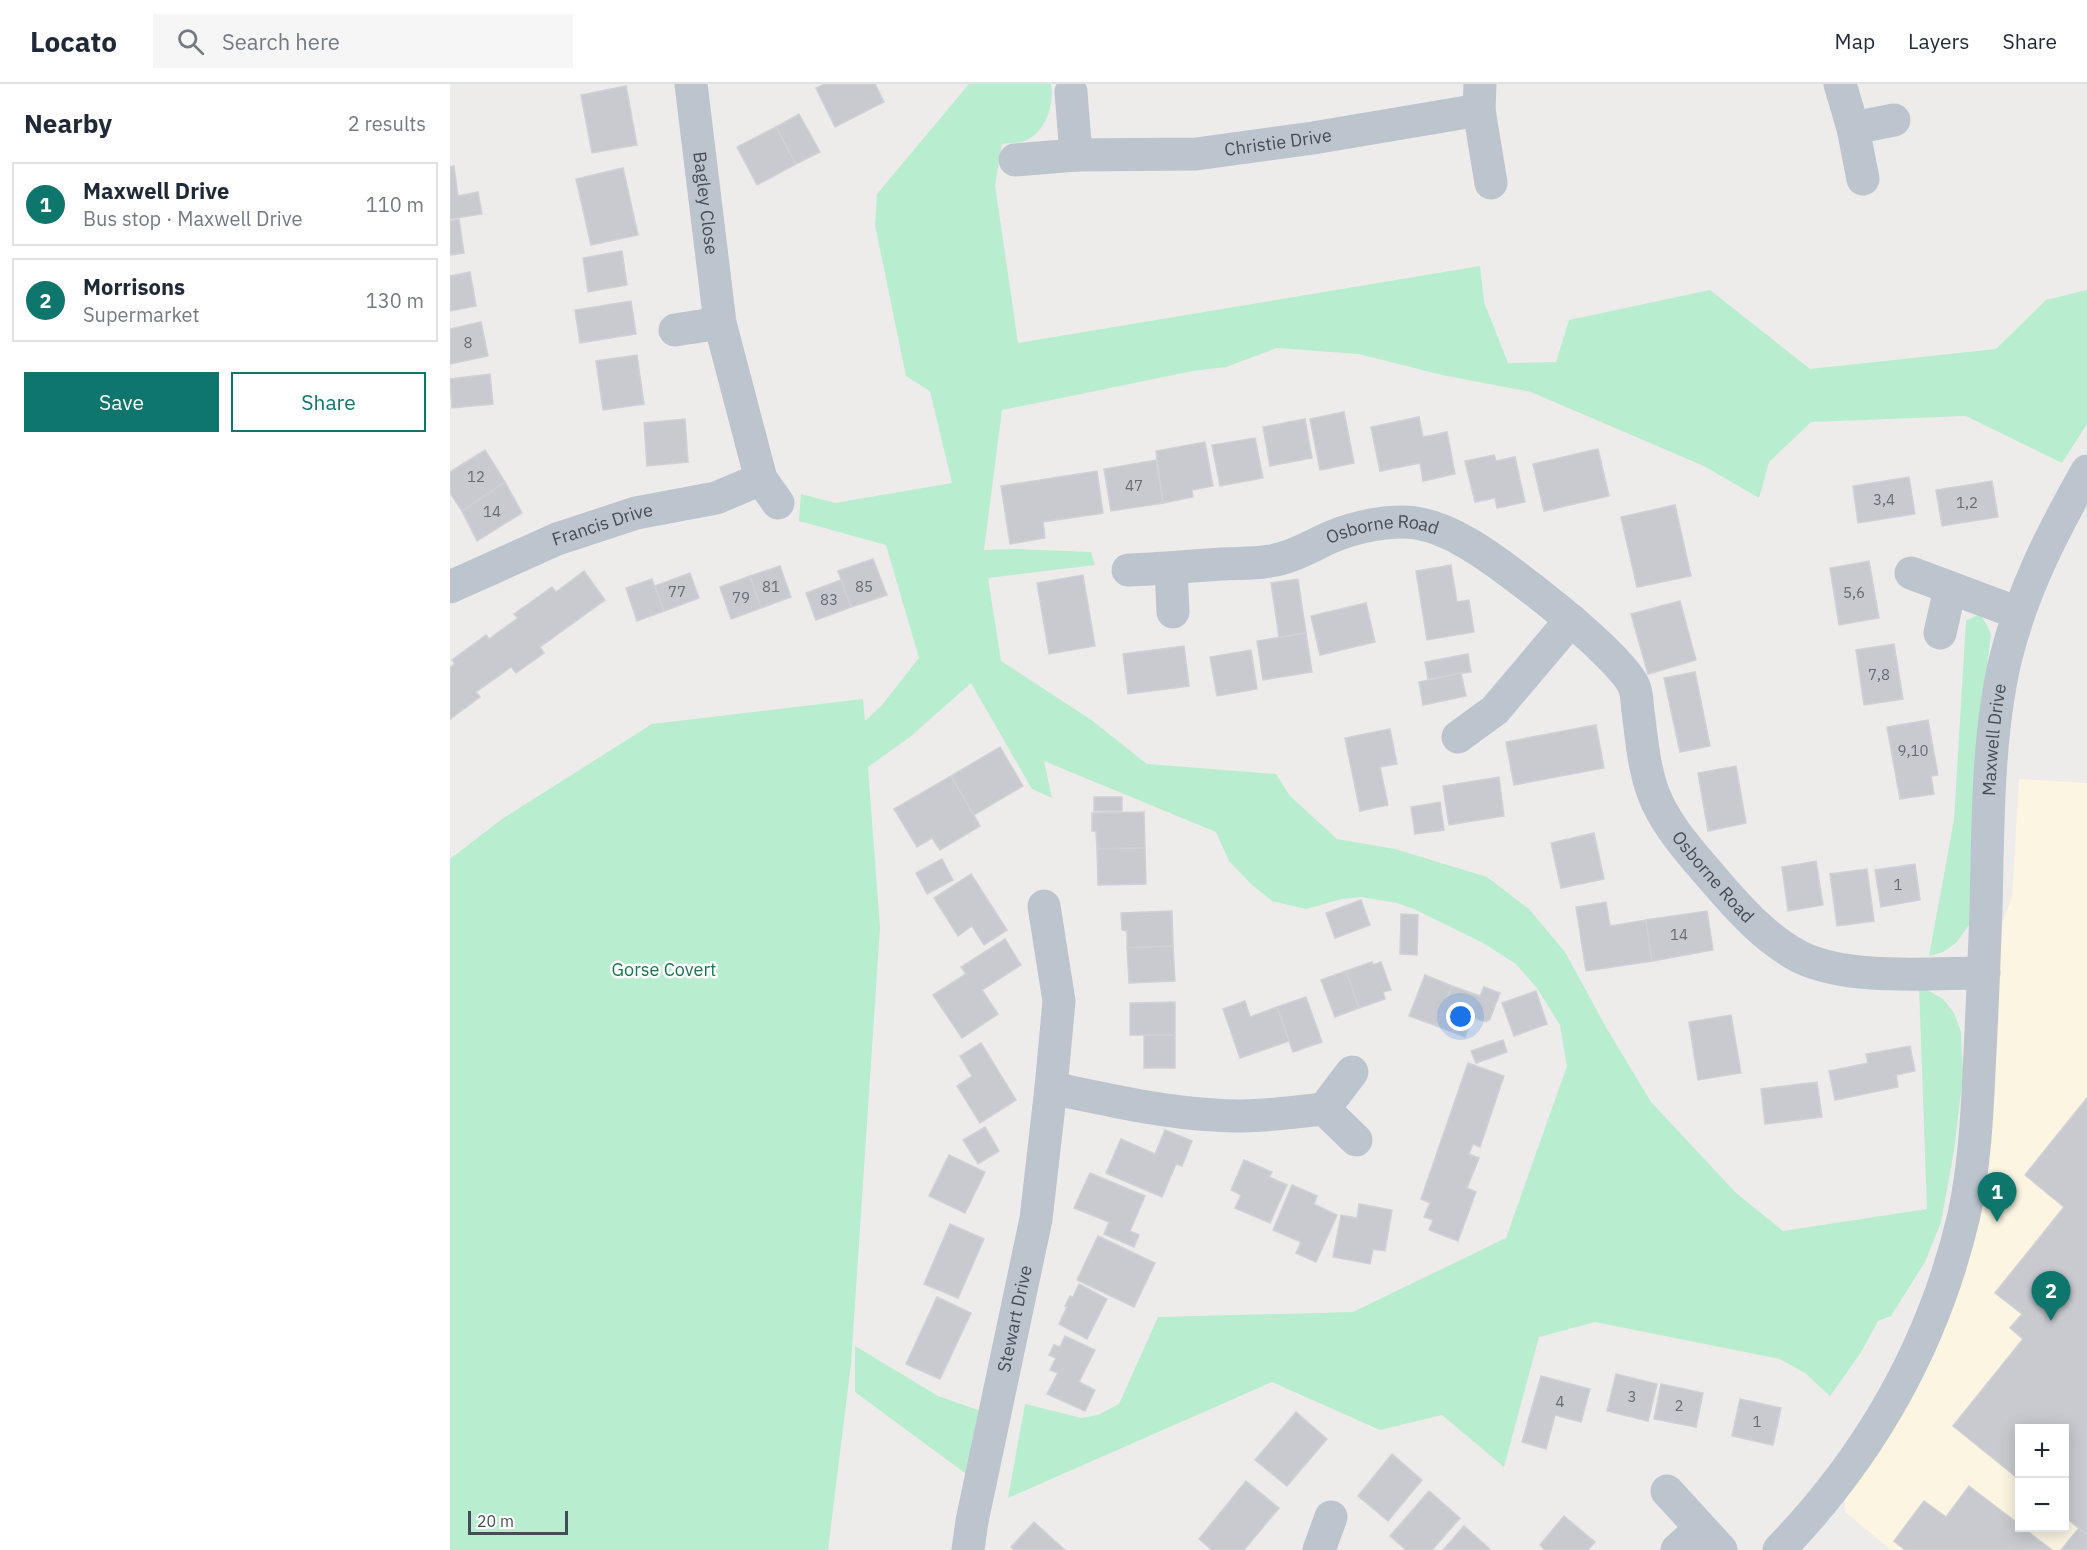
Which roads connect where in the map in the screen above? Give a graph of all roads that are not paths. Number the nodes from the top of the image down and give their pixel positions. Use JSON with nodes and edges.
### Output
{"nodes":[{"id":1,"x":1840,"y":84,"type":"edge"},
{"id":2,"x":694,"y":85,"type":"edge"},
{"id":3,"x":1071,"y":92,"type":"dead end"},
{"id":4,"x":1479,"y":97,"type":"edge"},
{"id":5,"x":1894,"y":120,"type":"dead end"},
{"id":6,"x":1853,"y":128,"type":"junction"},
{"id":7,"x":1076,"y":155,"type":"junction"},
{"id":8,"x":1015,"y":160,"type":"dead end"},
{"id":9,"x":1863,"y":179,"type":"dead end"},
{"id":10,"x":1491,"y":183,"type":"dead end"},
{"id":11,"x":720,"y":323,"type":"junction"},
{"id":12,"x":675,"y":330,"type":"dead end"},
{"id":13,"x":2087,"y":471,"type":"edge"},
{"id":14,"x":770,"y":491,"type":"joint"},
{"id":15,"x":1171,"y":569,"type":"junction"},
{"id":16,"x":1128,"y":570,"type":"dead end"},
{"id":17,"x":1911,"y":573,"type":"dead end"},
{"id":18,"x":450,"y":587,"type":"edge"},
{"id":19,"x":1950,"y":589,"type":"junction"},
{"id":20,"x":1173,"y":612,"type":"dead end"},
{"id":21,"x":2018,"y":613,"type":"junction"},
{"id":22,"x":1571,"y":620,"type":"junction"},
{"id":23,"x":1940,"y":633,"type":"dead end"},
{"id":24,"x":1458,"y":737,"type":"dead end"},
{"id":25,"x":1044,"y":906,"type":"dead end"},
{"id":26,"x":1984,"y":973,"type":"junction"},
{"id":27,"x":1352,"y":1072,"type":"dead end"},
{"id":28,"x":1051,"y":1088,"type":"junction"},
{"id":29,"x":1324,"y":1109,"type":"junction"},
{"id":30,"x":1356,"y":1140,"type":"dead end"},
{"id":31,"x":1667,"y":1491,"type":"dead end"},
{"id":32,"x":1331,"y":1517,"type":"dead end"},
{"id":33,"x":1699,"y":1543,"type":"edge"},
{"id":34,"x":968,"y":1550,"type":"edge"},
{"id":35,"x":1319,"y":1550,"type":"edge"},
{"id":36,"x":1779,"y":1550,"type":"edge"}],
"edges":[{"from":1,"to":6,"type":"street"},
{"from":2,"to":11,"type":"street","name":"Bagley Close"},
{"from":3,"to":7,"type":"street"},
{"from":4,"to":7,"type":"street","name":"Christie Drive"},
{"from":4,"to":10,"type":"street"},
{"from":5,"to":6,"type":"street"},
{"from":6,"to":9,"type":"street"},
{"from":7,"to":8,"type":"street","name":"Christie Drive"},
{"from":11,"to":12,"type":"street"},
{"from":11,"to":14,"type":"street","name":"Bagley Close"},
{"from":13,"to":21,"type":"street","name":"Maxwell Drive"},
{"from":14,"to":18,"type":"street","name":"Francis Drive"},
{"from":15,"to":16,"type":"street","name":"Osborne Road"},
{"from":15,"to":20,"type":"street"},
{"from":15,"to":22,"type":"street","name":"Osborne Road"},
{"from":17,"to":19,"type":"street"},
{"from":19,"to":21,"type":"street"},
{"from":19,"to":23,"type":"street"},
{"from":21,"to":26,"type":"street","name":"Maxwell Drive"},
{"from":22,"to":24,"type":"street"},
{"from":22,"to":26,"type":"street","name":"Osborne Road"},
{"from":25,"to":28,"type":"street","name":"Stewart Drive"},
{"from":26,"to":36,"type":"street","name":"Maxwell Drive"},
{"from":27,"to":29,"type":"street"},
{"from":28,"to":29,"type":"street"},
{"from":28,"to":34,"type":"street","name":"Stewart Drive"},
{"from":29,"to":30,"type":"street"},
{"from":31,"to":33,"type":"street"},
{"from":32,"to":35,"type":"street"}]}
